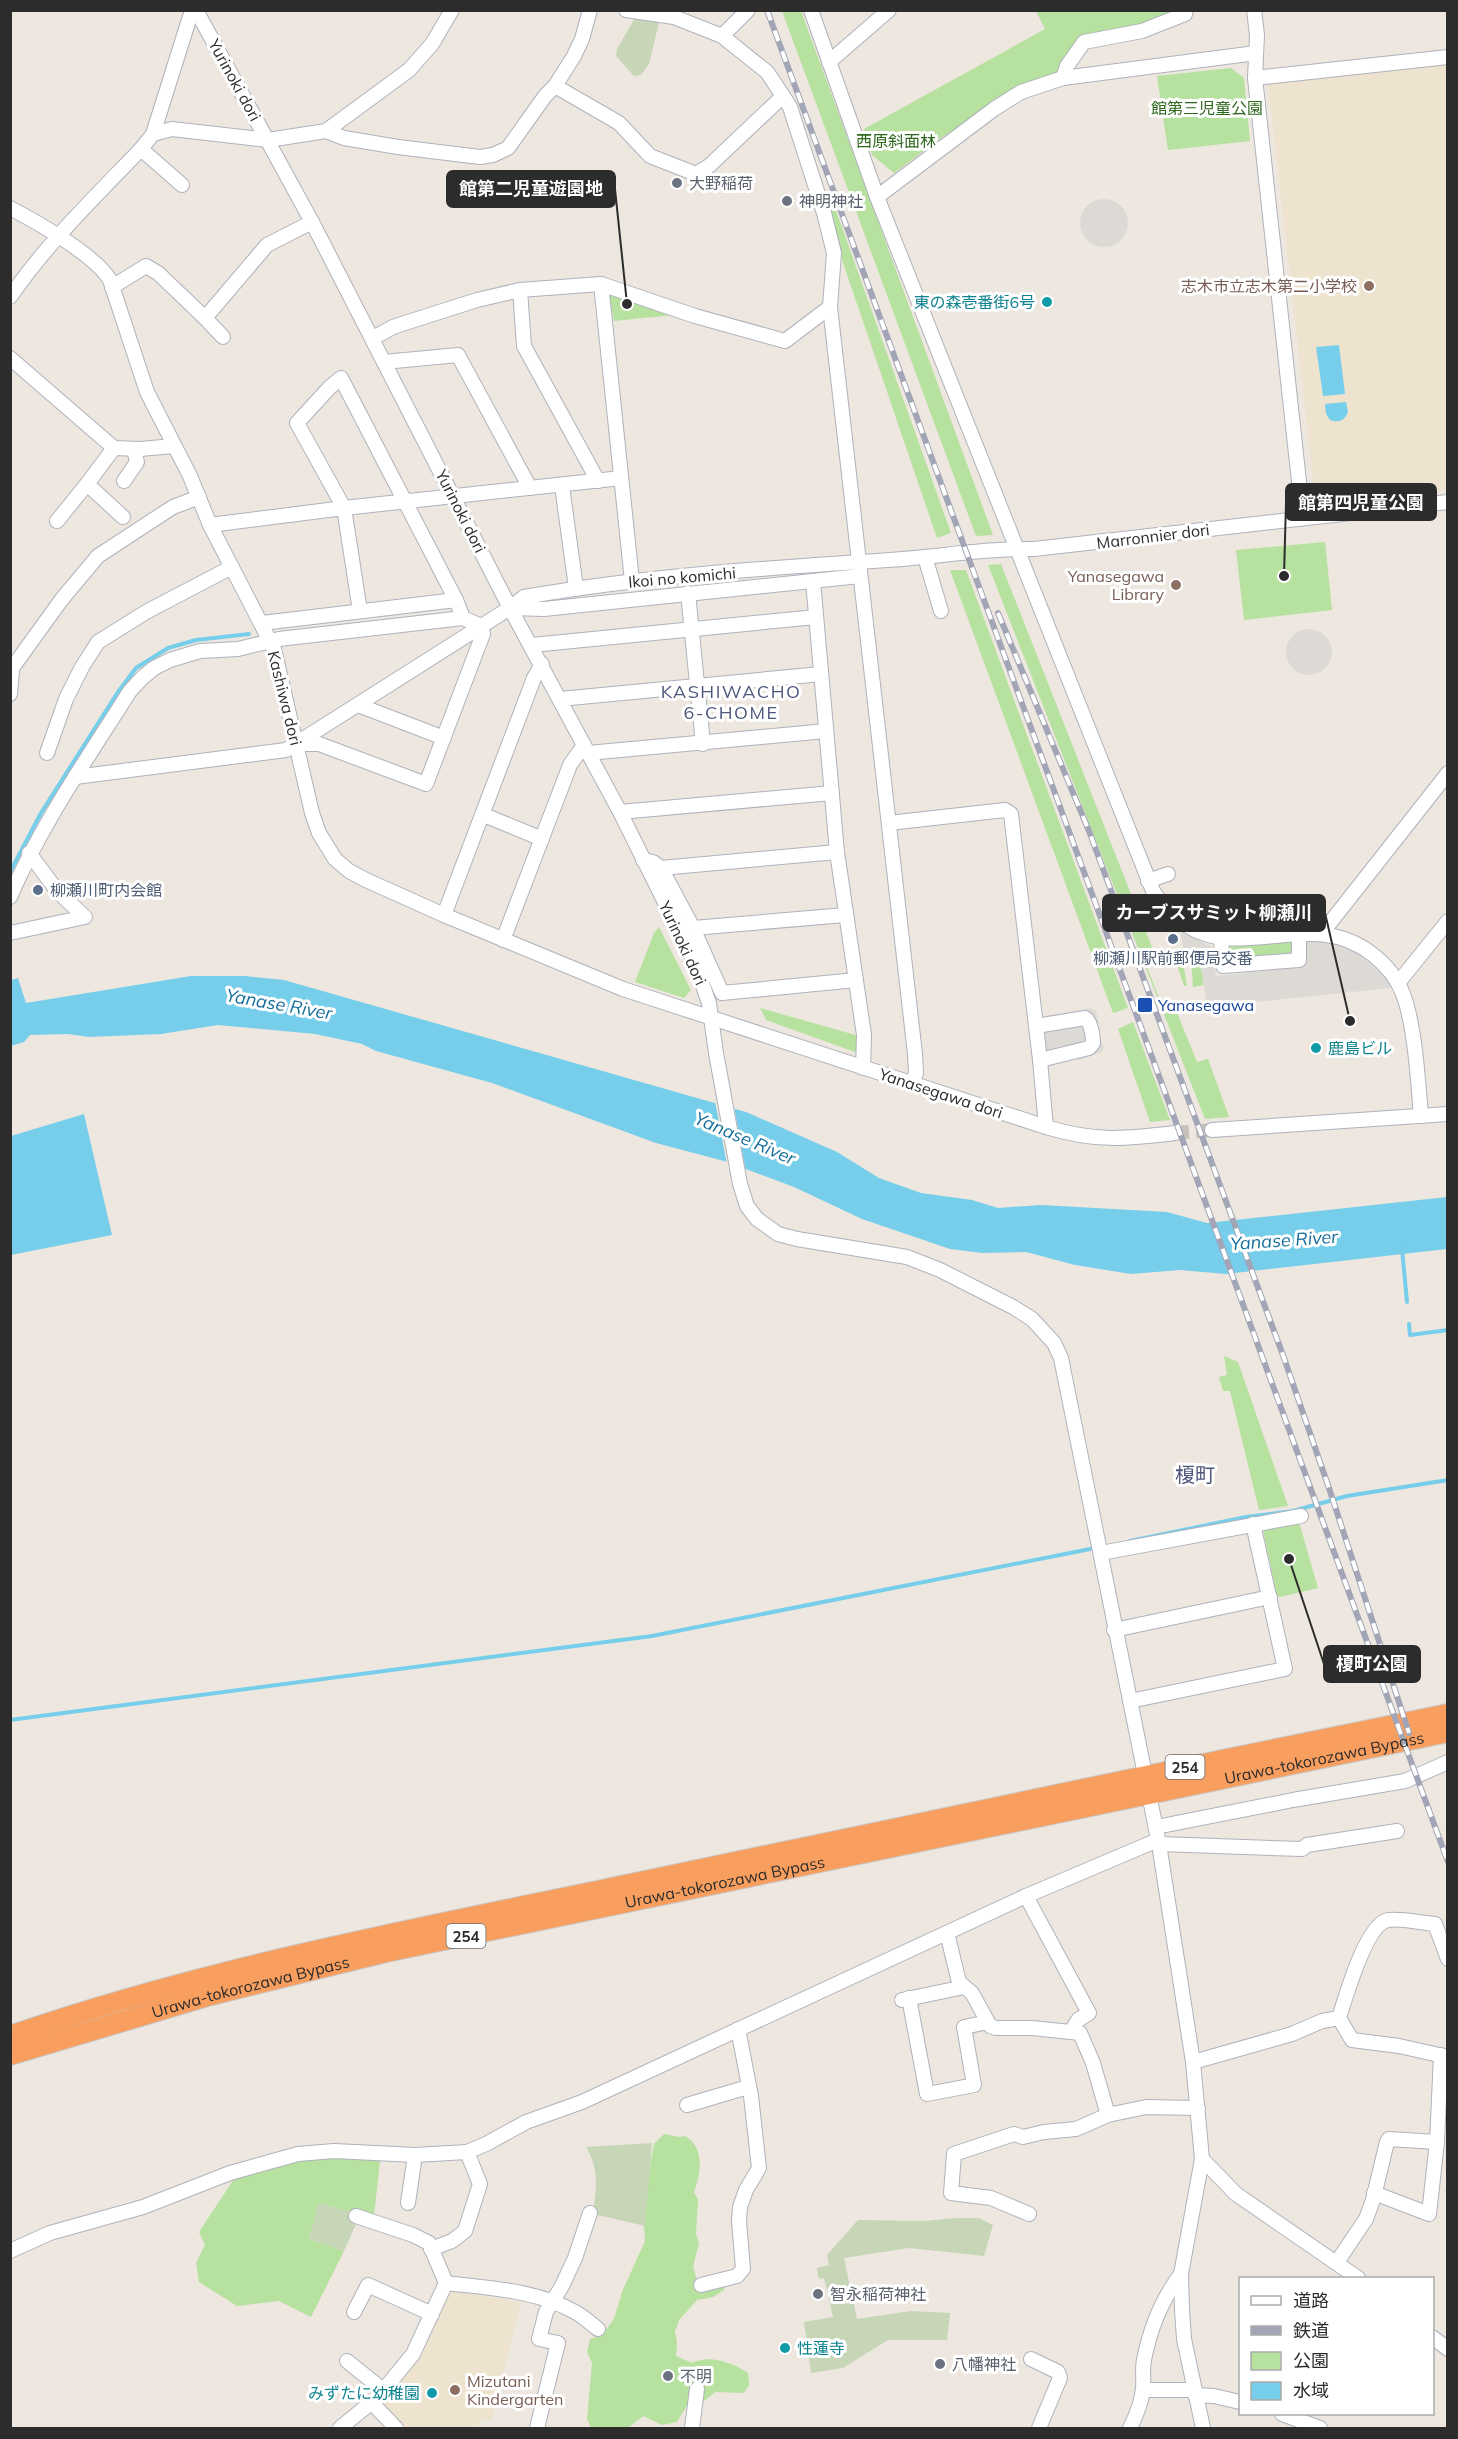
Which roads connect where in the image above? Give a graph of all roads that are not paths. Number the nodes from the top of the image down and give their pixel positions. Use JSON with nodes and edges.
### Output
{"nodes":[{"id":1,"x":194,"y":10,"type":"edge"},
{"id":2,"x":452,"y":10,"type":"edge"},
{"id":3,"x":590,"y":10,"type":"edge"},
{"id":4,"x":626,"y":10,"type":"edge"},
{"id":5,"x":748,"y":10,"type":"edge"},
{"id":6,"x":811,"y":10,"type":"edge"},
{"id":7,"x":890,"y":10,"type":"edge"},
{"id":8,"x":1186,"y":10,"type":"edge"},
{"id":9,"x":1254,"y":10,"type":"edge"},
{"id":10,"x":652,"y":12,"type":"edge"},
{"id":11,"x":722,"y":36,"type":"junction"},
{"id":12,"x":1256,"y":52,"type":"junction"},
{"id":13,"x":1448,"y":57,"type":"edge"},
{"id":14,"x":829,"y":62,"type":"junction"},
{"id":15,"x":1063,"y":78,"type":"junction"},
{"id":16,"x":1255,"y":78,"type":"junction"},
{"id":17,"x":555,"y":87,"type":"junction"},
{"id":18,"x":783,"y":96,"type":"junction"},
{"id":19,"x":326,"y":131,"type":"junction"},
{"id":20,"x":153,"y":134,"type":"junction"},
{"id":21,"x":268,"y":140,"type":"junction"},
{"id":22,"x":141,"y":149,"type":"junction"},
{"id":23,"x":183,"y":185,"type":"dead end"},
{"id":24,"x":877,"y":197,"type":"junction"},
{"id":25,"x":10,"y":208,"type":"edge"},
{"id":26,"x":312,"y":222,"type":"junction"},
{"id":27,"x":58,"y":235,"type":"junction"},
{"id":28,"x":601,"y":284,"type":"junction"},
{"id":29,"x":112,"y":287,"type":"junction"},
{"id":30,"x":520,"y":290,"type":"junction"},
{"id":31,"x":10,"y":297,"type":"edge"},
{"id":32,"x":830,"y":307,"type":"junction"},
{"id":33,"x":205,"y":318,"type":"junction"},
{"id":34,"x":223,"y":337,"type":"dead end"},
{"id":35,"x":373,"y":338,"type":"junction"},
{"id":36,"x":10,"y":358,"type":"edge"},
{"id":37,"x":384,"y":362,"type":"junction"},
{"id":38,"x":174,"y":446,"type":"junction"},
{"id":39,"x":114,"y":448,"type":"junction"},
{"id":40,"x":134,"y":449,"type":"junction"},
{"id":41,"x":621,"y":478,"type":"junction"},
{"id":42,"x":124,"y":481,"type":"dead end"},
{"id":43,"x":598,"y":481,"type":"junction"},
{"id":44,"x":87,"y":484,"type":"junction"},
{"id":45,"x":562,"y":486,"type":"junction"},
{"id":46,"x":530,"y":488,"type":"junction"},
{"id":47,"x":199,"y":497,"type":"junction"},
{"id":48,"x":454,"y":498,"type":"junction"},
{"id":49,"x":1448,"y":502,"type":"edge"},
{"id":50,"x":405,"y":503,"type":"junction"},
{"id":51,"x":344,"y":508,"type":"junction"},
{"id":52,"x":123,"y":517,"type":"dead end"},
{"id":53,"x":1303,"y":518,"type":"junction"},
{"id":54,"x":57,"y":521,"type":"dead end"},
{"id":55,"x":210,"y":525,"type":"junction"},
{"id":56,"x":1017,"y":549,"type":"junction"},
{"id":57,"x":925,"y":557,"type":"junction"},
{"id":58,"x":232,"y":567,"type":"junction"},
{"id":59,"x":860,"y":569,"type":"junction"},
{"id":60,"x":813,"y":580,"type":"junction"},
{"id":61,"x":632,"y":581,"type":"junction"},
{"id":62,"x":576,"y":588,"type":"junction"},
{"id":63,"x":688,"y":593,"type":"junction"},
{"id":64,"x":456,"y":600,"type":"junction"},
{"id":65,"x":510,"y":608,"type":"junction"},
{"id":66,"x":360,"y":611,"type":"junction"},
{"id":67,"x":941,"y":611,"type":"dead end"},
{"id":68,"x":463,"y":618,"type":"junction"},
{"id":69,"x":816,"y":618,"type":"junction"},
{"id":70,"x":262,"y":623,"type":"junction"},
{"id":71,"x":481,"y":627,"type":"junction"},
{"id":72,"x":692,"y":630,"type":"junction"},
{"id":73,"x":270,"y":640,"type":"junction"},
{"id":74,"x":532,"y":645,"type":"junction"},
{"id":75,"x":542,"y":664,"type":"junction"},
{"id":76,"x":11,"y":671,"type":"edge"},
{"id":77,"x":821,"y":674,"type":"junction"},
{"id":78,"x":697,"y":685,"type":"junction"},
{"id":79,"x":10,"y":694,"type":"edge"},
{"id":80,"x":560,"y":699,"type":"junction"},
{"id":81,"x":358,"y":705,"type":"junction"},
{"id":82,"x":826,"y":731,"type":"junction"},
{"id":83,"x":444,"y":738,"type":"junction"},
{"id":84,"x":297,"y":744,"type":"junction"},
{"id":85,"x":702,"y":744,"type":"junction"},
{"id":86,"x":586,"y":749,"type":"junction"},
{"id":87,"x":47,"y":753,"type":"dead end"},
{"id":88,"x":1448,"y":773,"type":"edge"},
{"id":89,"x":75,"y":777,"type":"junction"},
{"id":90,"x":832,"y":793,"type":"junction"},
{"id":91,"x":620,"y":812,"type":"junction"},
{"id":92,"x":484,"y":815,"type":"junction"},
{"id":93,"x":889,"y":823,"type":"junction"},
{"id":94,"x":542,"y":839,"type":"junction"},
{"id":95,"x":837,"y":852,"type":"junction"},
{"id":96,"x":29,"y":854,"type":"junction"},
{"id":97,"x":644,"y":860,"type":"junction"},
{"id":98,"x":661,"y":868,"type":"junction"},
{"id":99,"x":1168,"y":874,"type":"dead end"},
{"id":100,"x":1148,"y":880,"type":"junction"},
{"id":101,"x":10,"y":897,"type":"edge"},
{"id":102,"x":444,"y":915,"type":"junction"},
{"id":103,"x":845,"y":915,"type":"junction"},
{"id":104,"x":1448,"y":921,"type":"edge"},
{"id":105,"x":693,"y":928,"type":"junction"},
{"id":106,"x":10,"y":933,"type":"edge"},
{"id":107,"x":1322,"y":933,"type":"junction"},
{"id":108,"x":1299,"y":934,"type":"junction"},
{"id":109,"x":1221,"y":939,"type":"junction"},
{"id":110,"x":503,"y":940,"type":"junction"},
{"id":111,"x":856,"y":980,"type":"junction"},
{"id":112,"x":1398,"y":983,"type":"junction"},
{"id":113,"x":712,"y":1017,"type":"junction"},
{"id":114,"x":1036,"y":1026,"type":"junction"},
{"id":115,"x":1040,"y":1060,"type":"junction"},
{"id":116,"x":863,"y":1068,"type":"junction"},
{"id":117,"x":912,"y":1084,"type":"junction"},
{"id":118,"x":1448,"y":1114,"type":"edge"},
{"id":119,"x":1421,"y":1116,"type":"junction"},
{"id":120,"x":1046,"y":1127,"type":"junction"},
{"id":121,"x":1212,"y":1130,"type":"tunnel mouth"},
{"id":122,"x":1175,"y":1133,"type":"tunnel mouth"},
{"id":123,"x":1300,"y":1516,"type":"dead end"},
{"id":124,"x":1253,"y":1524,"type":"junction"},
{"id":125,"x":1101,"y":1553,"type":"junction"},
{"id":126,"x":1270,"y":1597,"type":"junction"},
{"id":127,"x":1114,"y":1630,"type":"junction"},
{"id":128,"x":1130,"y":1701,"type":"junction"},
{"id":129,"x":1448,"y":1714,"type":"edge"},
{"id":130,"x":1448,"y":1732,"type":"edge"},
{"id":131,"x":1446,"y":1767,"type":"edge"},
{"id":132,"x":1145,"y":1775,"type":"junction"},
{"id":133,"x":1150,"y":1796,"type":"junction"},
{"id":134,"x":1397,"y":1831,"type":"dead end"},
{"id":135,"x":1158,"y":1837,"type":"junction"},
{"id":136,"x":1026,"y":1896,"type":"junction"},
{"id":137,"x":947,"y":1933,"type":"junction"},
{"id":138,"x":1448,"y":1959,"type":"edge"},
{"id":139,"x":964,"y":1987,"type":"junction"},
{"id":140,"x":1339,"y":2018,"type":"junction"},
{"id":141,"x":988,"y":2022,"type":"junction"},
{"id":142,"x":738,"y":2029,"type":"junction"},
{"id":143,"x":1072,"y":2030,"type":"junction"},
{"id":144,"x":10,"y":2036,"type":"edge"},
{"id":145,"x":10,"y":2055,"type":"edge"},
{"id":146,"x":1444,"y":2056,"type":"edge"},
{"id":147,"x":1193,"y":2062,"type":"junction"},
{"id":148,"x":748,"y":2087,"type":"junction"},
{"id":149,"x":687,"y":2105,"type":"dead end"},
{"id":150,"x":1198,"y":2108,"type":"junction"},
{"id":151,"x":1108,"y":2115,"type":"junction"},
{"id":152,"x":1437,"y":2142,"type":"junction"},
{"id":153,"x":467,"y":2152,"type":"junction"},
{"id":154,"x":415,"y":2155,"type":"junction"},
{"id":155,"x":1203,"y":2159,"type":"junction"},
{"id":156,"x":1374,"y":2193,"type":"junction"},
{"id":157,"x":408,"y":2204,"type":"dead end"},
{"id":158,"x":590,"y":2213,"type":"dead end"},
{"id":159,"x":1029,"y":2214,"type":"dead end"},
{"id":160,"x":356,"y":2216,"type":"dead end"},
{"id":161,"x":431,"y":2249,"type":"junction"},
{"id":162,"x":10,"y":2251,"type":"edge"},
{"id":163,"x":1337,"y":2262,"type":"junction"},
{"id":164,"x":1181,"y":2274,"type":"junction"},
{"id":165,"x":1357,"y":2277,"type":"edge"},
{"id":166,"x":446,"y":2283,"type":"junction"},
{"id":167,"x":701,"y":2285,"type":"dead end"},
{"id":168,"x":552,"y":2301,"type":"junction"},
{"id":169,"x":354,"y":2312,"type":"dead end"},
{"id":170,"x":432,"y":2314,"type":"junction"},
{"id":171,"x":598,"y":2329,"type":"dead end"},
{"id":172,"x":1434,"y":2338,"type":"edge"},
{"id":173,"x":1448,"y":2349,"type":"edge"},
{"id":174,"x":1031,"y":2360,"type":"dead end"},
{"id":175,"x":347,"y":2361,"type":"dead end"},
{"id":176,"x":697,"y":2389,"type":"dead end"},
{"id":177,"x":383,"y":2390,"type":"junction"},
{"id":178,"x":1143,"y":2390,"type":"junction"},
{"id":179,"x":1195,"y":2393,"type":"junction"},
{"id":180,"x":371,"y":2402,"type":"junction"},
{"id":181,"x":1239,"y":2402,"type":"edge"},
{"id":182,"x":1285,"y":2415,"type":"edge"},
{"id":183,"x":340,"y":2428,"type":"edge"},
{"id":184,"x":396,"y":2428,"type":"edge"},
{"id":185,"x":537,"y":2428,"type":"edge"},
{"id":186,"x":692,"y":2428,"type":"edge"},
{"id":187,"x":1039,"y":2428,"type":"edge"},
{"id":188,"x":1130,"y":2428,"type":"edge"},
{"id":189,"x":1203,"y":2428,"type":"edge"},
{"id":190,"x":1320,"y":2428,"type":"edge"}],
"edges":[{"from":1,"to":20,"type":"street"},
{"from":1,"to":21,"type":"street","name":"Yurinoki dori"},
{"from":2,"to":19,"type":"street"},
{"from":3,"to":17,"type":"street"},
{"from":4,"to":10,"type":"street"},
{"from":5,"to":11,"type":"street"},
{"from":6,"to":14,"type":"street"},
{"from":7,"to":14,"type":"street"},
{"from":8,"to":15,"type":"street"},
{"from":9,"to":12,"type":"street"},
{"from":10,"to":11,"type":"street"},
{"from":11,"to":18,"type":"street"},
{"from":12,"to":15,"type":"street"},
{"from":12,"to":16,"type":"street"},
{"from":13,"to":16,"type":"street"},
{"from":14,"to":24,"type":"street"},
{"from":15,"to":24,"type":"street"},
{"from":16,"to":53,"type":"street"},
{"from":17,"to":18,"type":"street"},
{"from":17,"to":19,"type":"street"},
{"from":18,"to":32,"type":"street"},
{"from":19,"to":21,"type":"street"},
{"from":20,"to":21,"type":"street"},
{"from":20,"to":22,"type":"street"},
{"from":21,"to":26,"type":"street","name":"Yurinoki dori"},
{"from":22,"to":23,"type":"street"},
{"from":22,"to":27,"type":"street"},
{"from":24,"to":56,"type":"street"},
{"from":25,"to":27,"type":"street","name":"Kashiwa dori"},
{"from":26,"to":33,"type":"street"},
{"from":26,"to":35,"type":"street","name":"Yurinoki dori"},
{"from":27,"to":29,"type":"street","name":"Kashiwa dori"},
{"from":27,"to":31,"type":"street"},
{"from":28,"to":30,"type":"street"},
{"from":28,"to":32,"type":"street"},
{"from":28,"to":41,"type":"street"},
{"from":29,"to":33,"type":"street"},
{"from":29,"to":38,"type":"street","name":"Kashiwa dori"},
{"from":30,"to":35,"type":"street"},
{"from":30,"to":43,"type":"street"},
{"from":32,"to":59,"type":"street"},
{"from":33,"to":34,"type":"street"},
{"from":35,"to":37,"type":"street","name":"Yurinoki dori"},
{"from":36,"to":39,"type":"street"},
{"from":37,"to":46,"type":"street"},
{"from":37,"to":48,"type":"street","name":"Yurinoki dori"},
{"from":38,"to":40,"type":"street"},
{"from":38,"to":47,"type":"street","name":"Kashiwa dori"},
{"from":39,"to":40,"type":"street"},
{"from":39,"to":44,"type":"street"},
{"from":40,"to":42,"type":"street"},
{"from":41,"to":43,"type":"street"},
{"from":41,"to":61,"type":"street"},
{"from":43,"to":45,"type":"street"},
{"from":44,"to":52,"type":"street"},
{"from":44,"to":54,"type":"street"},
{"from":45,"to":46,"type":"street"},
{"from":45,"to":62,"type":"street"},
{"from":46,"to":48,"type":"street"},
{"from":47,"to":55,"type":"street","name":"Kashiwa dori"},
{"from":47,"to":76,"type":"street"},
{"from":48,"to":50,"type":"street"},
{"from":48,"to":65,"type":"street","name":"Yurinoki dori"},
{"from":49,"to":53,"type":"street","name":"Marronnier dori"},
{"from":50,"to":51,"type":"street"},
{"from":50,"to":51,"type":"street"},
{"from":50,"to":64,"type":"street"},
{"from":51,"to":55,"type":"street"},
{"from":51,"to":66,"type":"street"},
{"from":53,"to":56,"type":"street","name":"Marronnier dori"},
{"from":55,"to":58,"type":"street","name":"Kashiwa dori"},
{"from":56,"to":57,"type":"street","name":"Marronnier dori"},
{"from":56,"to":100,"type":"street"},
{"from":57,"to":59,"type":"street","name":"Marronnier dori"},
{"from":57,"to":67,"type":"street"},
{"from":58,"to":70,"type":"street","name":"Kashiwa dori"},
{"from":58,"to":87,"type":"street"},
{"from":59,"to":60,"type":"street"},
{"from":59,"to":61,"type":"street","name":"Ikoi no komichi"},
{"from":59,"to":93,"type":"street"},
{"from":60,"to":63,"type":"street"},
{"from":60,"to":69,"type":"street"},
{"from":61,"to":62,"type":"street","name":"Ikoi no komichi"},
{"from":62,"to":65,"type":"street","name":"Ikoi no komichi"},
{"from":63,"to":65,"type":"street"},
{"from":63,"to":72,"type":"street"},
{"from":64,"to":66,"type":"street"},
{"from":64,"to":68,"type":"street"},
{"from":65,"to":71,"type":"street","name":"Ikoi no komichi"},
{"from":65,"to":74,"type":"street","name":"Yurinoki dori"},
{"from":66,"to":70,"type":"street"},
{"from":68,"to":71,"type":"street"},
{"from":68,"to":73,"type":"street"},
{"from":69,"to":72,"type":"street"},
{"from":69,"to":77,"type":"street"},
{"from":70,"to":73,"type":"street","name":"Kashiwa dori"},
{"from":71,"to":81,"type":"street","name":"Ikoi no komichi"},
{"from":71,"to":83,"type":"street"},
{"from":72,"to":74,"type":"street"},
{"from":72,"to":78,"type":"street"},
{"from":73,"to":84,"type":"street","name":"Kashiwa dori"},
{"from":73,"to":89,"type":"street"},
{"from":74,"to":75,"type":"street","name":"Yurinoki dori"},
{"from":75,"to":80,"type":"street","name":"Yurinoki dori"},
{"from":75,"to":92,"type":"street"},
{"from":76,"to":79,"type":"street"},
{"from":77,"to":78,"type":"street"},
{"from":77,"to":82,"type":"street"},
{"from":78,"to":80,"type":"street"},
{"from":78,"to":85,"type":"street"},
{"from":80,"to":86,"type":"street","name":"Yurinoki dori"},
{"from":81,"to":83,"type":"street"},
{"from":81,"to":84,"type":"street","name":"Ikoi no komichi"},
{"from":82,"to":85,"type":"street"},
{"from":82,"to":90,"type":"street"},
{"from":83,"to":84,"type":"street"},
{"from":84,"to":89,"type":"street"},
{"from":84,"to":102,"type":"street","name":"Kashiwa dori"},
{"from":85,"to":86,"type":"street"},
{"from":86,"to":91,"type":"street","name":"Yurinoki dori"},
{"from":86,"to":94,"type":"street"},
{"from":88,"to":107,"type":"street"},
{"from":89,"to":96,"type":"street"},
{"from":90,"to":91,"type":"street"},
{"from":90,"to":95,"type":"street"},
{"from":91,"to":97,"type":"street","name":"Yurinoki dori"},
{"from":92,"to":94,"type":"street"},
{"from":92,"to":102,"type":"street"},
{"from":93,"to":114,"type":"street"},
{"from":93,"to":117,"type":"street"},
{"from":94,"to":110,"type":"street"},
{"from":95,"to":98,"type":"street"},
{"from":95,"to":103,"type":"street"},
{"from":96,"to":101,"type":"street"},
{"from":96,"to":106,"type":"street"},
{"from":97,"to":98,"type":"street"},
{"from":97,"to":113,"type":"street","name":"Yurinoki dori"},
{"from":98,"to":105,"type":"street"},
{"from":99,"to":100,"type":"street"},
{"from":100,"to":109,"type":"street"},
{"from":102,"to":110,"type":"street","name":"Kashiwa dori"},
{"from":103,"to":105,"type":"street"},
{"from":103,"to":111,"type":"street"},
{"from":104,"to":112,"type":"street"},
{"from":105,"to":111,"type":"street"},
{"from":107,"to":108,"type":"street"},
{"from":107,"to":112,"type":"street"},
{"from":108,"to":109,"type":"street"},
{"from":108,"to":109,"type":"street"},
{"from":110,"to":113,"type":"street","name":"Kashiwa dori"},
{"from":111,"to":116,"type":"street"},
{"from":112,"to":119,"type":"street"},
{"from":113,"to":116,"type":"street","name":"Yanasegawa dori"},
{"from":113,"to":125,"type":"street","name":"Yurinoki dori"},
{"from":114,"to":115,"type":"street"},
{"from":114,"to":115,"type":"street"},
{"from":115,"to":120,"type":"street"},
{"from":116,"to":117,"type":"street","name":"Yanasegawa dori"},
{"from":117,"to":120,"type":"street","name":"Yanasegawa dori"},
{"from":118,"to":119,"type":"street"},
{"from":119,"to":121,"type":"street"},
{"from":120,"to":122,"type":"street","name":"Yanasegawa dori"},
{"from":123,"to":124,"type":"street"},
{"from":124,"to":125,"type":"street"},
{"from":124,"to":126,"type":"street"},
{"from":125,"to":127,"type":"street","name":"Yurinoki dori"},
{"from":126,"to":127,"type":"street"},
{"from":126,"to":128,"type":"street"},
{"from":127,"to":128,"type":"street","name":"Yurinoki dori"},
{"from":128,"to":132,"type":"street","name":"Yurinoki dori"},
{"from":129,"to":132,"type":"highway","name":"Urawa-tokorozawa Bypass","number":"254"},
{"from":130,"to":133,"type":"highway","name":"Urawa-tokorozawa Bypass","number":"254"},
{"from":131,"to":135,"type":"street"},
{"from":132,"to":133,"type":"street","name":"Yurinoki dori"},
{"from":132,"to":144,"type":"highway","name":"Urawa-tokorozawa Bypass","number":"254"},
{"from":133,"to":135,"type":"street","name":"Yurinoki dori"},
{"from":133,"to":145,"type":"highway","name":"Urawa-tokorozawa Bypass","number":"254"},
{"from":134,"to":135,"type":"street"},
{"from":135,"to":136,"type":"street"},
{"from":135,"to":147,"type":"street","name":"Yurinoki dori"},
{"from":136,"to":137,"type":"street"},
{"from":136,"to":143,"type":"street"},
{"from":137,"to":139,"type":"street"},
{"from":137,"to":142,"type":"street"},
{"from":138,"to":140,"type":"street"},
{"from":139,"to":141,"type":"street"},
{"from":139,"to":141,"type":"street"},
{"from":140,"to":146,"type":"street"},
{"from":140,"to":147,"type":"street"},
{"from":141,"to":143,"type":"street"},
{"from":142,"to":148,"type":"street"},
{"from":142,"to":153,"type":"street"},
{"from":143,"to":151,"type":"street"},
{"from":146,"to":152,"type":"street"},
{"from":147,"to":150,"type":"street","name":"Yurinoki dori"},
{"from":148,"to":149,"type":"street"},
{"from":148,"to":167,"type":"street"},
{"from":150,"to":151,"type":"street"},
{"from":150,"to":155,"type":"street","name":"Yurinoki dori"},
{"from":151,"to":159,"type":"street"},
{"from":152,"to":156,"type":"street"},
{"from":152,"to":156,"type":"street"},
{"from":153,"to":154,"type":"street"},
{"from":153,"to":161,"type":"street"},
{"from":154,"to":157,"type":"street"},
{"from":154,"to":162,"type":"street"},
{"from":155,"to":163,"type":"street"},
{"from":155,"to":164,"type":"street","name":"Yurinoki dori"},
{"from":156,"to":163,"type":"street"},
{"from":158,"to":168,"type":"street"},
{"from":160,"to":161,"type":"street"},
{"from":161,"to":166,"type":"street"},
{"from":163,"to":165,"type":"street"},
{"from":164,"to":178,"type":"street"},
{"from":164,"to":179,"type":"street"},
{"from":166,"to":168,"type":"street"},
{"from":166,"to":170,"type":"street"},
{"from":168,"to":171,"type":"street"},
{"from":168,"to":185,"type":"street"},
{"from":169,"to":170,"type":"street"},
{"from":170,"to":177,"type":"street"},
{"from":172,"to":173,"type":"street"},
{"from":174,"to":187,"type":"street"},
{"from":175,"to":177,"type":"street"},
{"from":176,"to":186,"type":"street"},
{"from":177,"to":180,"type":"street"},
{"from":178,"to":179,"type":"street"},
{"from":178,"to":188,"type":"street"},
{"from":179,"to":181,"type":"street"},
{"from":179,"to":189,"type":"street"},
{"from":180,"to":183,"type":"street"},
{"from":180,"to":184,"type":"street"},
{"from":182,"to":190,"type":"street"}]}
